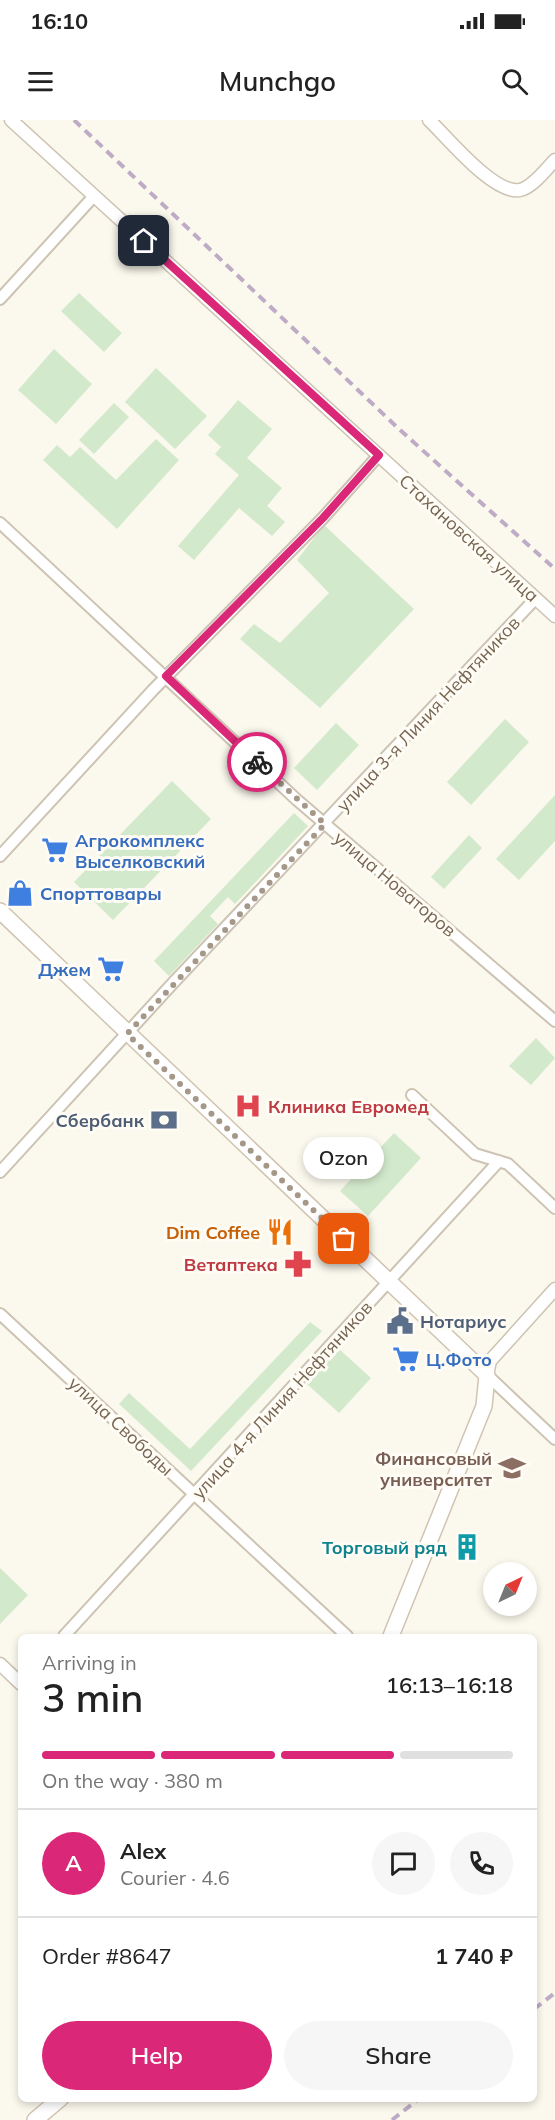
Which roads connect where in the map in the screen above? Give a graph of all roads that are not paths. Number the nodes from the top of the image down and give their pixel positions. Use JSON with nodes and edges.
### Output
{"nodes":[{"id":1,"x":11,"y":120,"type":"edge"},
{"id":2,"x":429,"y":120,"type":"edge"},
{"id":3,"x":555,"y":160,"type":"edge"},
{"id":4,"x":94,"y":196,"type":"junction"},
{"id":5,"x":0,"y":299,"type":"edge"},
{"id":6,"x":379,"y":455,"type":"junction"},
{"id":7,"x":0,"y":523,"type":"edge"},
{"id":8,"x":536,"y":598,"type":"junction"},
{"id":9,"x":555,"y":616,"type":"edge"},
{"id":10,"x":166,"y":676,"type":"junction"},
{"id":11,"x":325,"y":824,"type":"junction"},
{"id":12,"x":0,"y":856,"type":"edge"},
{"id":13,"x":0,"y":911,"type":"edge"},
{"id":14,"x":555,"y":1021,"type":"edge"},
{"id":15,"x":127,"y":1034,"type":"junction"},
{"id":16,"x":412,"y":1095,"type":"dead end"},
{"id":17,"x":499,"y":1161,"type":"junction"},
{"id":18,"x":0,"y":1172,"type":"edge"},
{"id":19,"x":555,"y":1208,"type":"edge"},
{"id":20,"x":389,"y":1282,"type":"junction"},
{"id":21,"x":555,"y":1289,"type":"edge"},
{"id":22,"x":0,"y":1314,"type":"edge"},
{"id":23,"x":487,"y":1375,"type":"junction"},
{"id":24,"x":555,"y":1440,"type":"edge"},
{"id":25,"x":195,"y":1496,"type":"junction"},
{"id":26,"x":66,"y":1634,"type":"edge"},
{"id":27,"x":345,"y":1634,"type":"edge"},
{"id":28,"x":392,"y":1634,"type":"edge"},
{"id":29,"x":0,"y":1665,"type":"edge"},
{"id":30,"x":18,"y":1681,"type":"edge"},
{"id":31,"x":56,"y":2102,"type":"edge"},
{"id":32,"x":35,"y":2120,"type":"edge"}],
"edges":[{"from":1,"to":4,"type":"street","name":"Стахановская улица"},
{"from":2,"to":3,"type":"street"},
{"from":4,"to":5,"type":"street"},
{"from":4,"to":6,"type":"street","name":"Стахановская улица"},
{"from":6,"to":8,"type":"street","name":"Стахановская улица"},
{"from":6,"to":10,"type":"street"},
{"from":7,"to":10,"type":"street","name":"улица Новаторов"},
{"from":8,"to":9,"type":"street","name":"Стахановская улица"},
{"from":8,"to":11,"type":"street","name":"улица 3-я Линия Нефтяников"},
{"from":10,"to":11,"type":"street","name":"улица Новаторов"},
{"from":10,"to":12,"type":"street"},
{"from":11,"to":14,"type":"street","name":"улица Новаторов"},
{"from":11,"to":15,"type":"street","name":"улица 3-я Линия Нефтяников"},
{"from":13,"to":15,"type":"main road"},
{"from":15,"to":18,"type":"street","name":"улица 3-я Линия Нефтяников"},
{"from":15,"to":20,"type":"main road"},
{"from":16,"to":17,"type":"street"},
{"from":17,"to":19,"type":"street"},
{"from":17,"to":20,"type":"street","name":"улица 4-я Линия Нефтяников"},
{"from":20,"to":23,"type":"main road"},
{"from":20,"to":25,"type":"street","name":"улица 4-я Линия Нефтяников"},
{"from":21,"to":23,"type":"street"},
{"from":22,"to":25,"type":"street","name":"улица Свободы"},
{"from":23,"to":24,"type":"street"},
{"from":23,"to":28,"type":"main road"},
{"from":25,"to":26,"type":"street","name":"улица 4-я Линия Нефтяников"},
{"from":25,"to":27,"type":"street","name":"улица Свободы"},
{"from":29,"to":30,"type":"street"},
{"from":31,"to":32,"type":"main road"}]}
